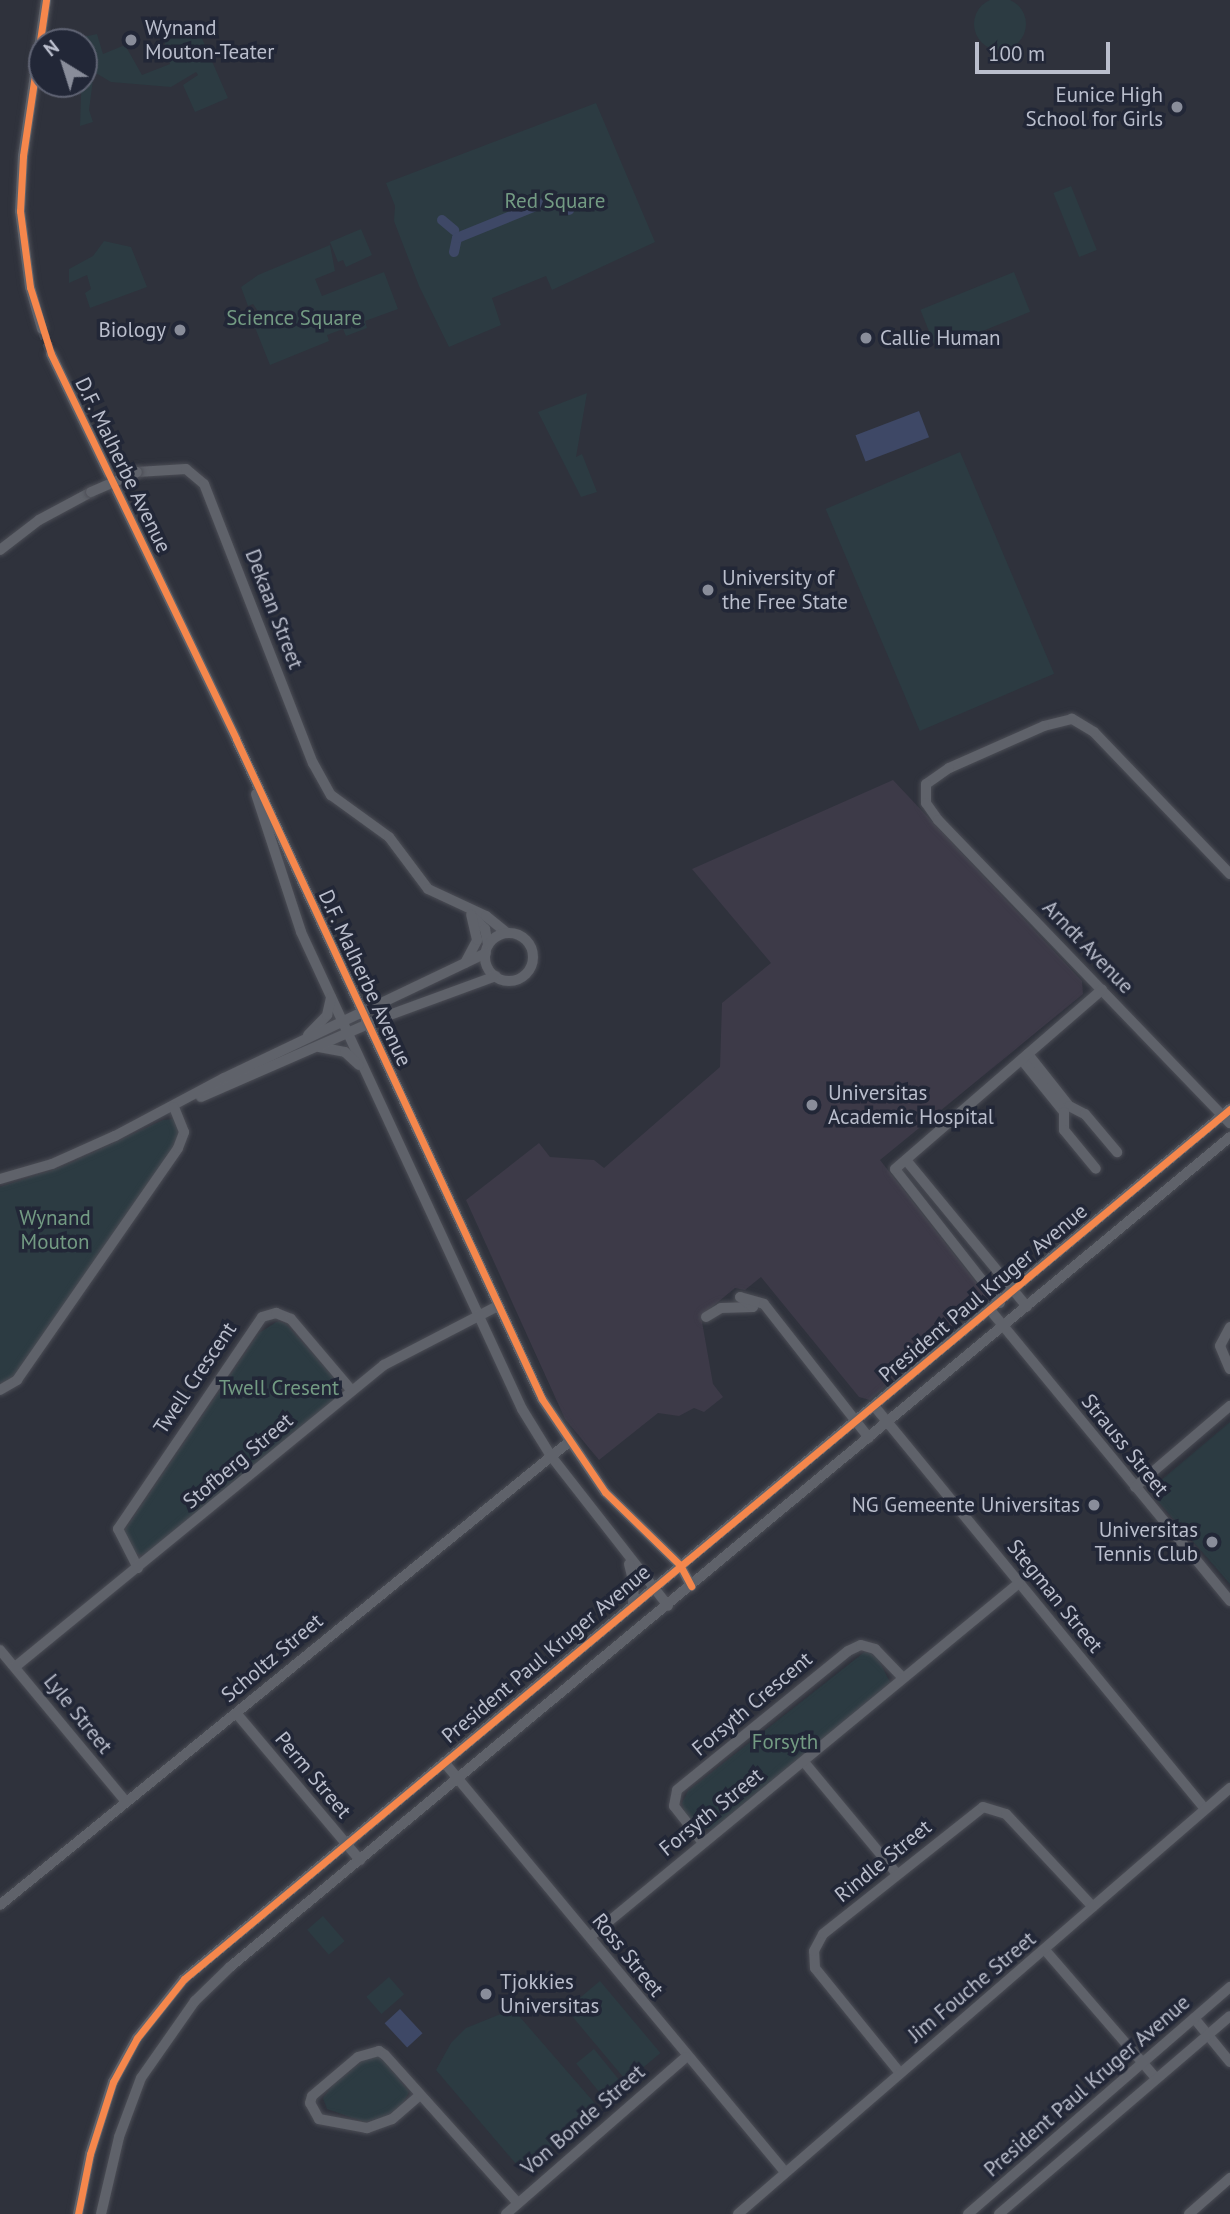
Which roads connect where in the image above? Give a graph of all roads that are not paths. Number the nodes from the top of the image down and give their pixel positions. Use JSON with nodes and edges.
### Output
{"nodes":[{"id":1,"x":46,"y":0,"type":"edge"},
{"id":2,"x":42,"y":329,"type":"tunnel mouth"},
{"id":3,"x":51,"y":354,"type":"tunnel mouth"},
{"id":4,"x":0,"y":550,"type":"edge"},
{"id":5,"x":251,"y":774,"type":"junction"},
{"id":6,"x":1230,"y":874,"type":"edge"},
{"id":7,"x":467,"y":912,"type":"junction"},
{"id":8,"x":507,"y":933,"type":"junction"},
{"id":9,"x":487,"y":949,"type":"junction"},
{"id":10,"x":463,"y":965,"type":"junction"},
{"id":11,"x":496,"y":976,"type":"junction"},
{"id":12,"x":1101,"y":990,"type":"junction"},
{"id":13,"x":331,"y":997,"type":"junction"},
{"id":14,"x":364,"y":1020,"type":"junction"},
{"id":15,"x":346,"y":1028,"type":"junction"},
{"id":16,"x":295,"y":1045,"type":"junction"},
{"id":17,"x":313,"y":1048,"type":"junction"},
{"id":18,"x":1025,"y":1057,"type":"junction"},
{"id":19,"x":368,"y":1076,"type":"junction"},
{"id":20,"x":175,"y":1106,"type":"junction"},
{"id":21,"x":1228,"y":1116,"type":"edge"},
{"id":22,"x":1230,"y":1137,"type":"edge"},
{"id":23,"x":1117,"y":1152,"type":"dead end"},
{"id":24,"x":906,"y":1160,"type":"junction"},
{"id":25,"x":1096,"y":1169,"type":"dead end"},
{"id":26,"x":0,"y":1179,"type":"edge"},
{"id":27,"x":1013,"y":1292,"type":"junction"},
{"id":28,"x":1000,"y":1303,"type":"junction"},
{"id":29,"x":498,"y":1306,"type":"junction"},
{"id":30,"x":1027,"y":1307,"type":"junction"},
{"id":31,"x":991,"y":1311,"type":"junction"},
{"id":32,"x":479,"y":1316,"type":"junction"},
{"id":33,"x":706,"y":1317,"type":"dead end"},
{"id":34,"x":1230,"y":1327,"type":"edge"},
{"id":35,"x":1004,"y":1328,"type":"junction"},
{"id":36,"x":1230,"y":1369,"type":"edge"},
{"id":37,"x":0,"y":1390,"type":"edge"},
{"id":38,"x":352,"y":1391,"type":"junction"},
{"id":39,"x":1230,"y":1406,"type":"edge"},
{"id":40,"x":875,"y":1407,"type":"junction"},
{"id":41,"x":855,"y":1421,"type":"junction"},
{"id":42,"x":888,"y":1422,"type":"junction"},
{"id":43,"x":869,"y":1438,"type":"junction"},
{"id":44,"x":569,"y":1442,"type":"junction"},
{"id":45,"x":551,"y":1456,"type":"junction"},
{"id":46,"x":1135,"y":1488,"type":"junction"},
{"id":47,"x":626,"y":1554,"type":"junction"},
{"id":48,"x":680,"y":1565,"type":"junction"},
{"id":49,"x":138,"y":1568,"type":"junction"},
{"id":50,"x":1019,"y":1583,"type":"junction"},
{"id":51,"x":691,"y":1586,"type":"junction"},
{"id":52,"x":652,"y":1590,"type":"junction"},
{"id":53,"x":1230,"y":1601,"type":"edge"},
{"id":54,"x":633,"y":1606,"type":"junction"},
{"id":55,"x":668,"y":1606,"type":"junction"},
{"id":56,"x":0,"y":1650,"type":"edge"},
{"id":57,"x":15,"y":1667,"type":"junction"},
{"id":58,"x":902,"y":1677,"type":"junction"},
{"id":59,"x":237,"y":1714,"type":"junction"},
{"id":60,"x":444,"y":1762,"type":"junction"},
{"id":61,"x":804,"y":1762,"type":"junction"},
{"id":62,"x":456,"y":1782,"type":"junction"},
{"id":63,"x":1230,"y":1788,"type":"edge"},
{"id":64,"x":126,"y":1802,"type":"junction"},
{"id":65,"x":1205,"y":1810,"type":"junction"},
{"id":66,"x":346,"y":1842,"type":"junction"},
{"id":67,"x":703,"y":1843,"type":"junction"},
{"id":68,"x":360,"y":1860,"type":"junction"},
{"id":69,"x":897,"y":1874,"type":"junction"},
{"id":70,"x":0,"y":1905,"type":"edge"},
{"id":71,"x":1093,"y":1907,"type":"junction"},
{"id":72,"x":590,"y":1937,"type":"junction"},
{"id":73,"x":1045,"y":1950,"type":"junction"},
{"id":74,"x":1230,"y":1987,"type":"edge"},
{"id":75,"x":1230,"y":2016,"type":"edge"},
{"id":76,"x":1194,"y":2018,"type":"junction"},
{"id":77,"x":149,"y":2022,"type":"junction"},
{"id":78,"x":168,"y":2035,"type":"junction"},
{"id":79,"x":1208,"y":2035,"type":"junction"},
{"id":80,"x":685,"y":2057,"type":"junction"},
{"id":81,"x":1230,"y":2062,"type":"edge"},
{"id":82,"x":1143,"y":2063,"type":"junction"},
{"id":83,"x":900,"y":2073,"type":"junction"},
{"id":84,"x":1156,"y":2078,"type":"junction"},
{"id":85,"x":420,"y":2095,"type":"junction"},
{"id":86,"x":785,"y":2172,"type":"junction"},
{"id":87,"x":1230,"y":2178,"type":"edge"},
{"id":88,"x":518,"y":2203,"type":"junction"},
{"id":89,"x":976,"y":2212,"type":"edge"},
{"id":90,"x":78,"y":2213,"type":"edge"},
{"id":91,"x":99,"y":2214,"type":"edge"},
{"id":92,"x":506,"y":2214,"type":"edge"},
{"id":93,"x":738,"y":2214,"type":"edge"},
{"id":94,"x":999,"y":2214,"type":"edge"},
{"id":95,"x":1189,"y":2214,"type":"edge"}],
"edges":[{"from":1,"to":2,"type":"street"},
{"from":3,"to":5,"type":"street","name":"D.F. Malherbe Avenue"},
{"from":4,"to":7,"type":"street","name":"Dekaan Street","bridge":true},
{"from":5,"to":13,"type":"street","name":"D.F. Malherbe Avenue"},
{"from":5,"to":14,"type":"street","name":"D.F. Malherbe Avenue"},
{"from":6,"to":12,"type":"street","name":"Arndt Avenue"},
{"from":7,"to":8,"type":"street","name":"Dekaan Street"},
{"from":7,"to":9,"type":"street"},
{"from":7,"to":10,"type":"street"},
{"from":8,"to":9,"type":"street"},
{"from":8,"to":11,"type":"street"},
{"from":9,"to":10,"type":"street"},
{"from":9,"to":11,"type":"street"},
{"from":10,"to":14,"type":"street"},
{"from":11,"to":14,"type":"street"},
{"from":12,"to":18,"type":"street"},
{"from":12,"to":21,"type":"street","name":"Arndt Avenue"},
{"from":13,"to":15,"type":"street","name":"D.F. Malherbe Avenue"},
{"from":13,"to":16,"type":"street"},
{"from":14,"to":15,"type":"street"},
{"from":14,"to":29,"type":"street","name":"D.F. Malherbe Avenue"},
{"from":15,"to":16,"type":"street"},
{"from":15,"to":17,"type":"street"},
{"from":15,"to":19,"type":"street","name":"D.F. Malherbe Avenue"},
{"from":16,"to":20,"type":"street"},
{"from":17,"to":19,"type":"street"},
{"from":17,"to":20,"type":"street"},
{"from":18,"to":23,"type":"street"},
{"from":18,"to":24,"type":"street"},
{"from":18,"to":25,"type":"street"},
{"from":19,"to":32,"type":"street","name":"D.F. Malherbe Avenue"},
{"from":20,"to":26,"type":"street"},
{"from":20,"to":37,"type":"street"},
{"from":21,"to":27,"type":"street","name":"President Paul Kruger Avenue"},
{"from":22,"to":30,"type":"street","name":"President Paul Kruger Avenue"},
{"from":24,"to":27,"type":"street"},
{"from":24,"to":28,"type":"street"},
{"from":27,"to":28,"type":"street","name":"President Paul Kruger Avenue"},
{"from":27,"to":30,"type":"street"},
{"from":28,"to":31,"type":"street","name":"President Paul Kruger Avenue"},
{"from":29,"to":32,"type":"street","name":"Stofberg Street"},
{"from":29,"to":44,"type":"street","name":"D.F. Malherbe Avenue"},
{"from":30,"to":35,"type":"street","name":"President Paul Kruger Avenue"},
{"from":31,"to":35,"type":"street","name":"Strauss Street"},
{"from":31,"to":40,"type":"street","name":"President Paul Kruger Avenue"},
{"from":32,"to":38,"type":"street","name":"Stofberg Street"},
{"from":32,"to":45,"type":"street","name":"D.F. Malherbe Avenue"},
{"from":33,"to":41,"type":"street"},
{"from":34,"to":36,"type":"street"},
{"from":35,"to":42,"type":"street","name":"President Paul Kruger Avenue"},
{"from":35,"to":46,"type":"street","name":"Strauss Street"},
{"from":38,"to":49,"type":"street","name":"Stofberg Street"},
{"from":38,"to":49,"type":"street","name":"Twell Crescent"},
{"from":39,"to":46,"type":"street"},
{"from":40,"to":41,"type":"street","name":"President Paul Kruger Avenue"},
{"from":40,"to":42,"type":"street","name":"Stegman Street"},
{"from":41,"to":43,"type":"street"},
{"from":41,"to":48,"type":"street","name":"President Paul Kruger Avenue"},
{"from":42,"to":43,"type":"street","name":"President Paul Kruger Avenue"},
{"from":42,"to":50,"type":"street","name":"Stegman Street"},
{"from":43,"to":51,"type":"street","name":"President Paul Kruger Avenue"},
{"from":44,"to":45,"type":"street","name":"Scholtz Street"},
{"from":44,"to":48,"type":"street","name":"D.F. Malherbe Avenue"},
{"from":45,"to":47,"type":"street","name":"D.F. Malherbe Avenue"},
{"from":45,"to":59,"type":"street","name":"Scholtz Street"},
{"from":46,"to":53,"type":"street","name":"Strauss Street"},
{"from":47,"to":52,"type":"street","name":"D.F. Malherbe Avenue"},
{"from":47,"to":54,"type":"street"},
{"from":48,"to":51,"type":"street","name":"D.F. Malherbe Avenue"},
{"from":48,"to":52,"type":"street","name":"President Paul Kruger Avenue"},
{"from":49,"to":57,"type":"street","name":"Stofberg Street"},
{"from":50,"to":58,"type":"street","name":"Forsyth Street"},
{"from":50,"to":65,"type":"street","name":"Stegman Street"},
{"from":51,"to":55,"type":"street","name":"President Paul Kruger Avenue"},
{"from":52,"to":54,"type":"street","name":"President Paul Kruger Avenue"},
{"from":52,"to":55,"type":"street","name":"D.F. Malherbe Avenue"},
{"from":54,"to":60,"type":"street","name":"President Paul Kruger Avenue"},
{"from":55,"to":62,"type":"street","name":"President Paul Kruger Avenue"},
{"from":56,"to":57,"type":"street","name":"Lyle Street"},
{"from":57,"to":64,"type":"street","name":"Lyle Street"},
{"from":58,"to":61,"type":"street","name":"Forsyth Street"},
{"from":58,"to":67,"type":"street","name":"Forsyth Crescent"},
{"from":59,"to":64,"type":"street","name":"Scholtz Street"},
{"from":59,"to":66,"type":"street","name":"Perm Street"},
{"from":60,"to":62,"type":"street","name":"Ross Street"},
{"from":60,"to":66,"type":"street","name":"President Paul Kruger Avenue"},
{"from":61,"to":67,"type":"street","name":"Forsyth Street"},
{"from":61,"to":69,"type":"street"},
{"from":62,"to":68,"type":"street","name":"President Paul Kruger Avenue"},
{"from":62,"to":72,"type":"street","name":"Ross Street"},
{"from":63,"to":65,"type":"street","name":"Jim Fouche Street"},
{"from":64,"to":70,"type":"street","name":"Scholtz Street"},
{"from":65,"to":71,"type":"street","name":"Jim Fouche Street"},
{"from":66,"to":68,"type":"street","name":"Perm Street"},
{"from":66,"to":77,"type":"street","name":"President Paul Kruger Avenue"},
{"from":67,"to":72,"type":"street","name":"Forsyth Street"},
{"from":68,"to":78,"type":"street","name":"President Paul Kruger Avenue"},
{"from":69,"to":71,"type":"street","name":"Rindle Street"},
{"from":69,"to":83,"type":"street","name":"Rindle Street"},
{"from":71,"to":73,"type":"street","name":"Jim Fouche Street"},
{"from":72,"to":80,"type":"street","name":"Ross Street"},
{"from":73,"to":82,"type":"street"},
{"from":73,"to":83,"type":"street","name":"Jim Fouche Street"},
{"from":74,"to":76,"type":"street","name":"President Paul Kruger Avenue"},
{"from":75,"to":79,"type":"street","name":"President Paul Kruger Avenue"},
{"from":76,"to":79,"type":"street"},
{"from":76,"to":82,"type":"street","name":"President Paul Kruger Avenue"},
{"from":77,"to":78,"type":"street"},
{"from":77,"to":90,"type":"street","name":"President Paul Kruger Avenue"},
{"from":78,"to":91,"type":"street","name":"President Paul Kruger Avenue"},
{"from":79,"to":81,"type":"street"},
{"from":79,"to":84,"type":"street","name":"President Paul Kruger Avenue"},
{"from":80,"to":86,"type":"street","name":"Ross Street"},
{"from":80,"to":88,"type":"street","name":"Von Bonde Street"},
{"from":82,"to":84,"type":"street"},
{"from":82,"to":89,"type":"street","name":"President Paul Kruger Avenue"},
{"from":83,"to":86,"type":"street","name":"Jim Fouche Street"},
{"from":84,"to":94,"type":"street","name":"President Paul Kruger Avenue"},
{"from":85,"to":85,"type":"street"},
{"from":85,"to":88,"type":"street"},
{"from":86,"to":93,"type":"street","name":"Jim Fouche Street"},
{"from":87,"to":95,"type":"street"},
{"from":88,"to":92,"type":"street","name":"Von Bonde Street"},
{"from":90,"to":91,"type":"street"}]}
